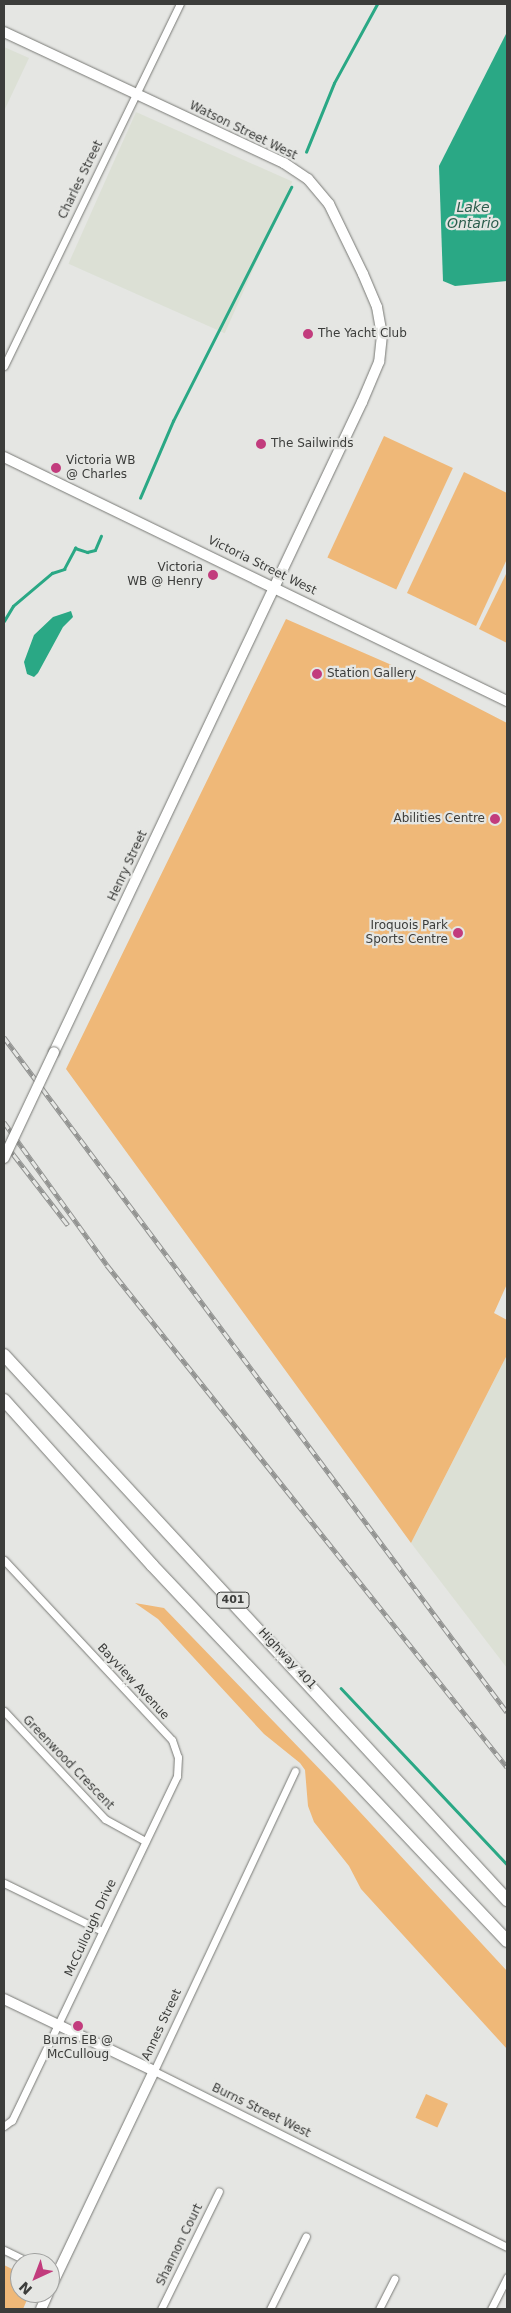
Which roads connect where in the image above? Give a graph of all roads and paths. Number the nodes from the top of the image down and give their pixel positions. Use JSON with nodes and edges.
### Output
{"nodes":[{"id":1,"x":180,"y":4,"type":"edge"},
{"id":2,"x":4,"y":32,"type":"edge"},
{"id":3,"x":135,"y":93,"type":"junction"},
{"id":4,"x":4,"y":366,"type":"edge"},
{"id":5,"x":4,"y":456,"type":"edge"},
{"id":6,"x":273,"y":585,"type":"junction"},
{"id":7,"x":507,"y":701,"type":"edge"},
{"id":8,"x":4,"y":1158,"type":"edge"},
{"id":9,"x":4,"y":1355,"type":"edge"},
{"id":10,"x":4,"y":1400,"type":"edge"},
{"id":11,"x":4,"y":1410,"type":"edge"},
{"id":12,"x":4,"y":1560,"type":"edge"},
{"id":13,"x":152,"y":1565,"type":"junction"},
{"id":14,"x":4,"y":1712,"type":"edge"},
{"id":15,"x":295,"y":1771,"type":"dead end"},
{"id":16,"x":145,"y":1841,"type":"junction"},
{"id":17,"x":4,"y":1883,"type":"edge"},
{"id":18,"x":507,"y":1900,"type":"edge"},
{"id":19,"x":102,"y":1931,"type":"junction"},
{"id":20,"x":507,"y":1942,"type":"edge"},
{"id":21,"x":4,"y":1999,"type":"edge"},
{"id":22,"x":58,"y":2025,"type":"junction"},
{"id":23,"x":154,"y":2071,"type":"junction"},
{"id":24,"x":4,"y":2126,"type":"edge"},
{"id":25,"x":219,"y":2191,"type":"dead end"},
{"id":26,"x":306,"y":2236,"type":"dead end"},
{"id":27,"x":507,"y":2247,"type":"edge"},
{"id":28,"x":60,"y":2260,"type":"edge"},
{"id":29,"x":507,"y":2277,"type":"edge"},
{"id":30,"x":394,"y":2279,"type":"dead end"},
{"id":31,"x":161,"y":2309,"type":"edge"},
{"id":32,"x":270,"y":2309,"type":"edge"},
{"id":33,"x":379,"y":2309,"type":"edge"},
{"id":34,"x":491,"y":2309,"type":"edge"}],
"edges":[{"from":1,"to":3,"type":"street","name":"Charles Street"},
{"from":2,"to":3,"type":"street","name":"Watson Street West"},
{"from":3,"to":4,"type":"street","name":"Charles Street"},
{"from":3,"to":6,"type":"street","name":"Watson Street West"},
{"from":5,"to":6,"type":"street","name":"Victoria Street West"},
{"from":6,"to":7,"type":"street","name":"Victoria Street West"},
{"from":6,"to":8,"type":"street","name":"Henry Street","bridge":true},
{"from":9,"to":18,"type":"highway","name":"Highway 401","number":"401"},
{"from":10,"to":13,"type":"highway","number":"401"},
{"from":11,"to":13,"type":"highway"},
{"from":12,"to":16,"type":"street","name":"Bayview Avenue"},
{"from":13,"to":20,"type":"highway","number":"401"},
{"from":14,"to":16,"type":"street","name":"Greenwood Crescent"},
{"from":15,"to":23,"type":"street","name":"Annes Street"},
{"from":16,"to":19,"type":"street","name":"McCullough Drive"},
{"from":17,"to":19,"type":"street"},
{"from":19,"to":22,"type":"street","name":"McCullough Drive"},
{"from":21,"to":22,"type":"street","name":"Burns Street West"},
{"from":22,"to":23,"type":"street","name":"Burns Street West"},
{"from":22,"to":24,"type":"street","name":"McCullough Drive"},
{"from":23,"to":27,"type":"street","name":"Burns Street West"},
{"from":23,"to":28,"type":"street","name":"Annes Street"},
{"from":25,"to":31,"type":"street","name":"Shannon Court"},
{"from":26,"to":32,"type":"street"},
{"from":29,"to":34,"type":"street"},
{"from":30,"to":33,"type":"street"}]}
